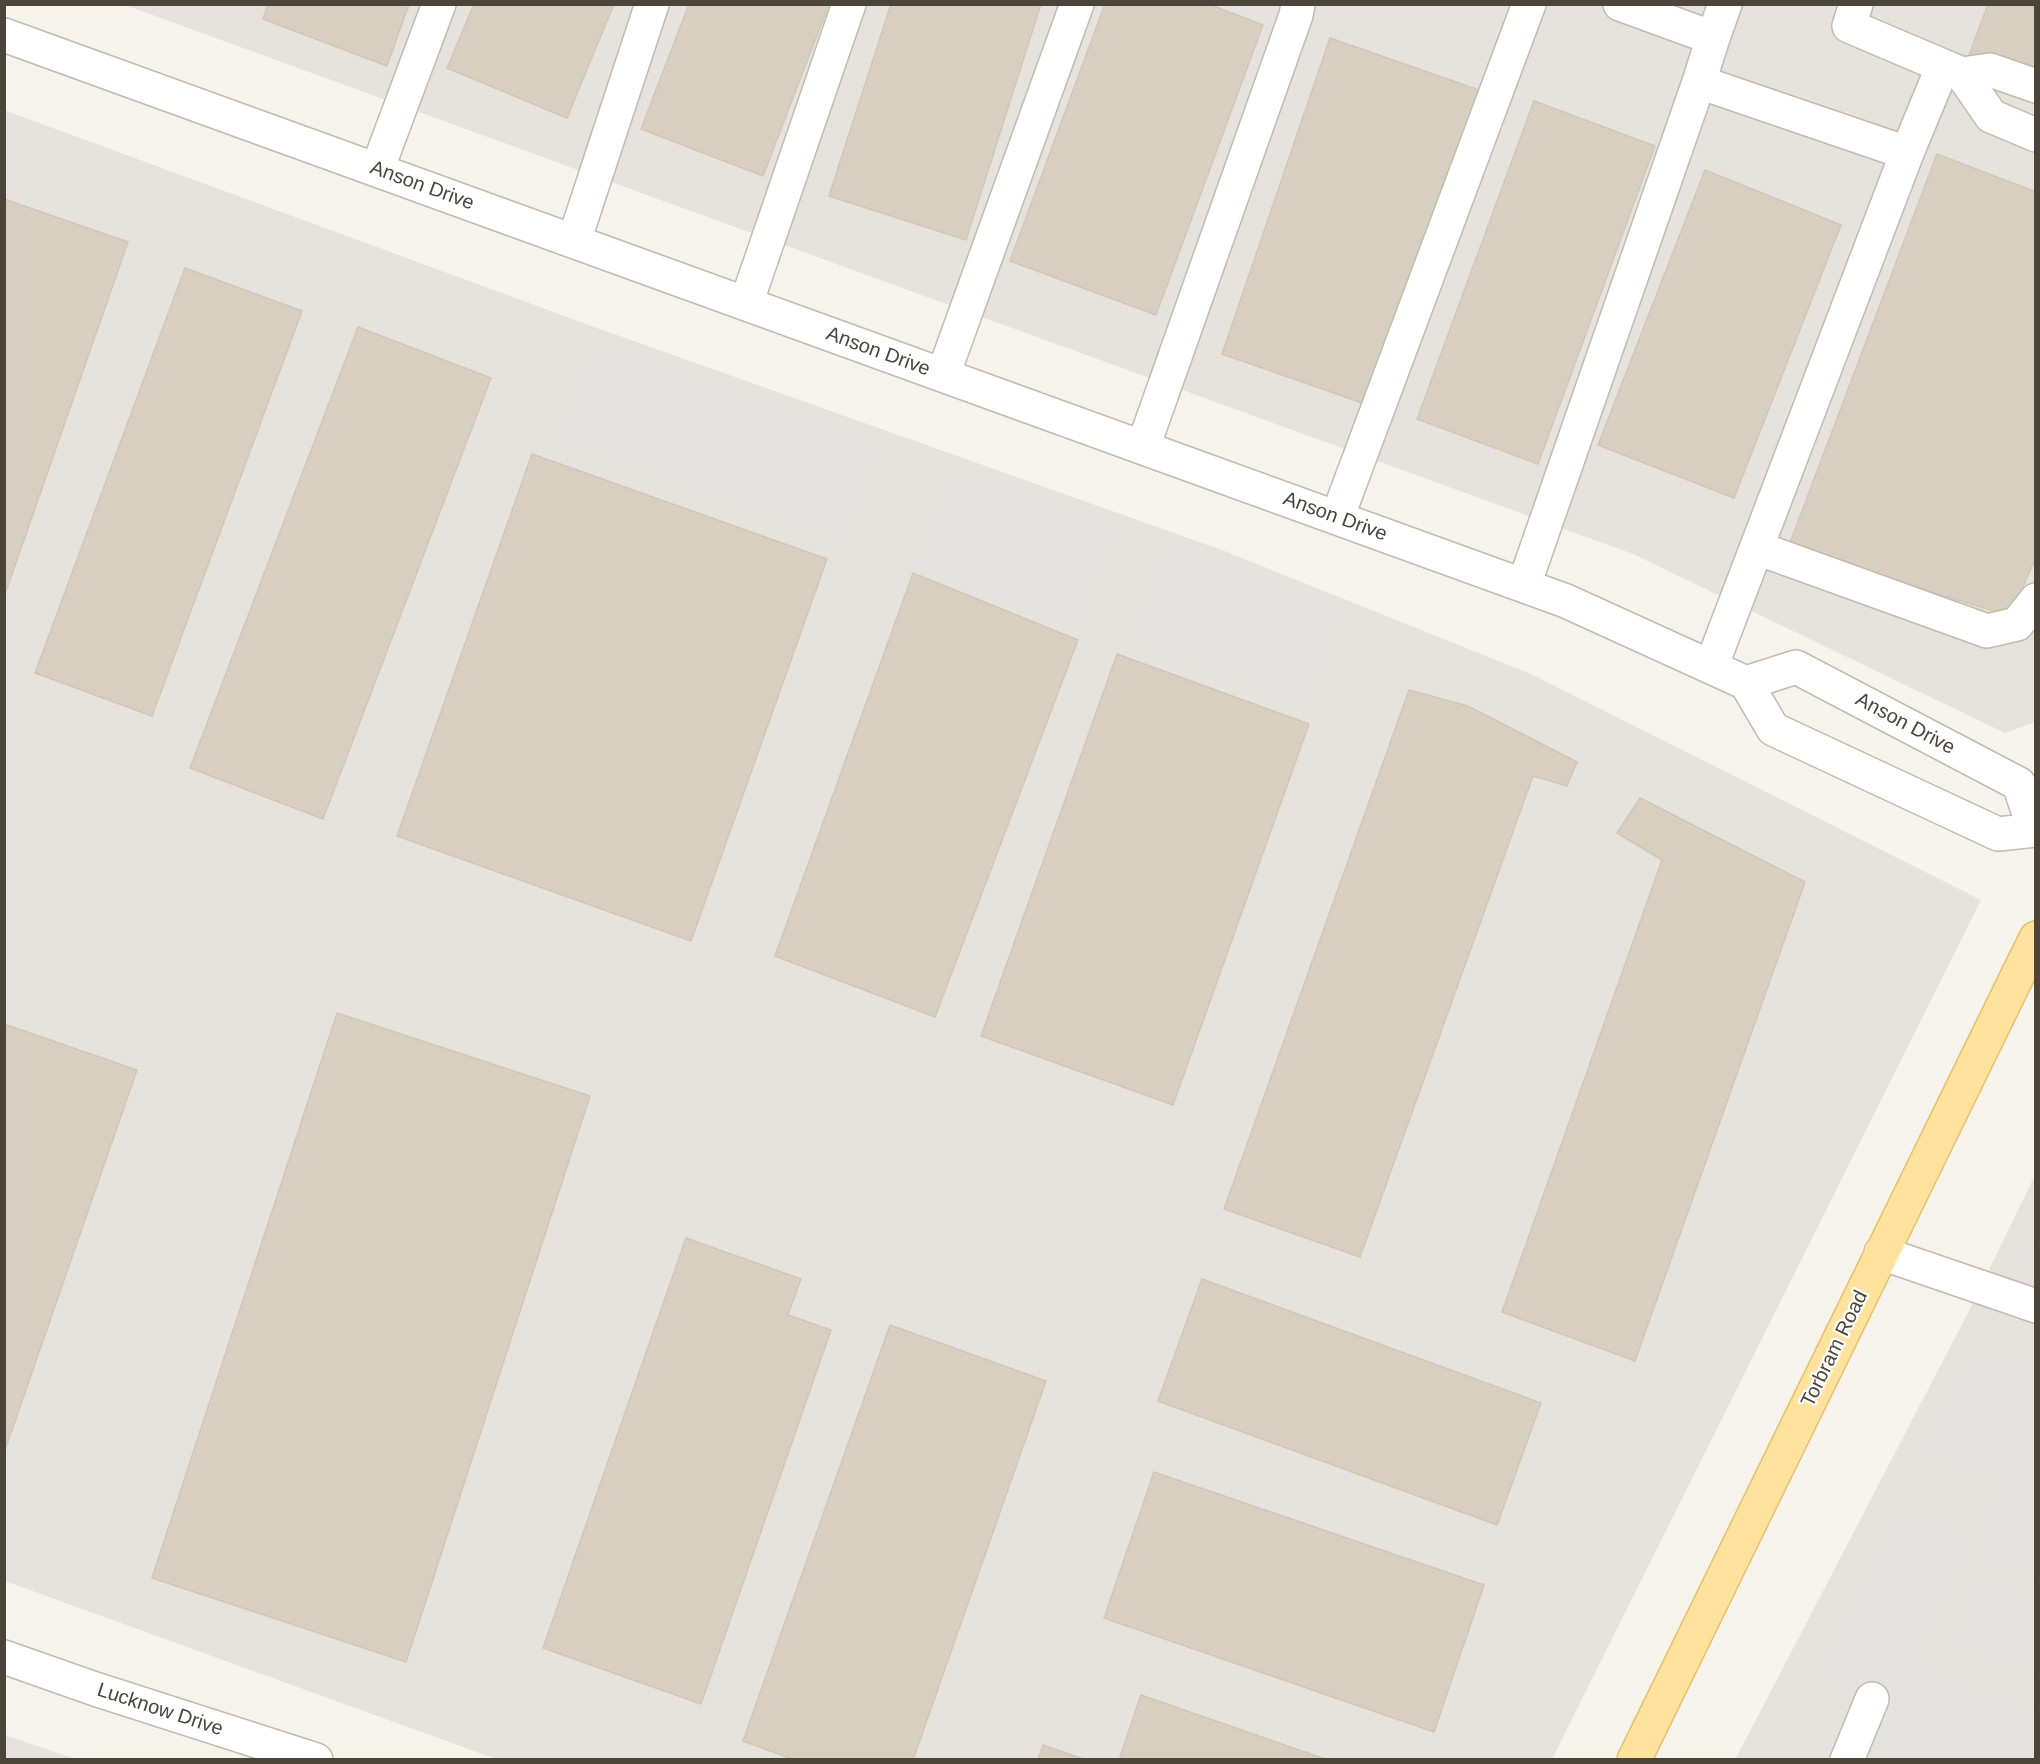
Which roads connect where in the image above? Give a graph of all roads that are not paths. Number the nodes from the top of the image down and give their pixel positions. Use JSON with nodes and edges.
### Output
{"nodes":[{"id":1,"x":439,"y":4,"type":"edge"},
{"id":2,"x":652,"y":4,"type":"edge"},
{"id":3,"x":849,"y":4,"type":"edge"},
{"id":4,"x":1077,"y":4,"type":"edge"},
{"id":5,"x":1529,"y":4,"type":"edge"},
{"id":6,"x":1620,"y":4,"type":"edge"},
{"id":7,"x":1725,"y":4,"type":"edge"},
{"id":8,"x":1856,"y":4,"type":"edge"},
{"id":9,"x":1299,"y":8,"type":"edge"},
{"id":10,"x":4,"y":35,"type":"edge"},
{"id":11,"x":1713,"y":38,"type":"junction"},
{"id":12,"x":1952,"y":70,"type":"junction"},
{"id":13,"x":1699,"y":82,"type":"junction"},
{"id":14,"x":2036,"y":86,"type":"edge"},
{"id":15,"x":2036,"y":135,"type":"edge"},
{"id":16,"x":1907,"y":153,"type":"junction"},
{"id":17,"x":377,"y":170,"type":"junction"},
{"id":18,"x":574,"y":242,"type":"junction"},
{"id":19,"x":746,"y":304,"type":"junction"},
{"id":20,"x":943,"y":375,"type":"junction"},
{"id":21,"x":1143,"y":447,"type":"junction"},
{"id":22,"x":1337,"y":518,"type":"junction"},
{"id":23,"x":1757,"y":548,"type":"junction"},
{"id":24,"x":1524,"y":585,"type":"junction"},
{"id":25,"x":2036,"y":600,"type":"edge"},
{"id":26,"x":1711,"y":667,"type":"junction"},
{"id":27,"x":1746,"y":683,"type":"junction"},
{"id":28,"x":2035,"y":830,"type":"edge"},
{"id":29,"x":2036,"y":938,"type":"edge"},
{"id":30,"x":1881,"y":1253,"type":"junction"},
{"id":31,"x":2036,"y":1306,"type":"edge"},
{"id":32,"x":4,"y":1657,"type":"edge"},
{"id":33,"x":1872,"y":1699,"type":"dead end"},
{"id":34,"x":316,"y":1760,"type":"edge"},
{"id":35,"x":1634,"y":1760,"type":"edge"},
{"id":36,"x":1847,"y":1760,"type":"edge"}],
"edges":[{"from":1,"to":17,"type":"street"},
{"from":2,"to":18,"type":"street"},
{"from":3,"to":19,"type":"street"},
{"from":4,"to":20,"type":"street"},
{"from":5,"to":22,"type":"street"},
{"from":6,"to":11,"type":"street"},
{"from":7,"to":11,"type":"street"},
{"from":8,"to":12,"type":"street"},
{"from":9,"to":21,"type":"street"},
{"from":10,"to":17,"type":"street","name":"Anson Drive"},
{"from":11,"to":13,"type":"street"},
{"from":12,"to":14,"type":"street"},
{"from":12,"to":15,"type":"street"},
{"from":12,"to":16,"type":"street"},
{"from":13,"to":16,"type":"street"},
{"from":13,"to":24,"type":"street"},
{"from":16,"to":23,"type":"street"},
{"from":17,"to":18,"type":"street","name":"Anson Drive"},
{"from":18,"to":19,"type":"street","name":"Anson Drive"},
{"from":19,"to":20,"type":"street","name":"Anson Drive"},
{"from":20,"to":21,"type":"street","name":"Anson Drive"},
{"from":21,"to":22,"type":"street","name":"Anson Drive"},
{"from":22,"to":24,"type":"street","name":"Anson Drive"},
{"from":23,"to":25,"type":"street"},
{"from":23,"to":26,"type":"street"},
{"from":24,"to":26,"type":"street","name":"Anson Drive"},
{"from":26,"to":27,"type":"street","name":"Anson Drive"},
{"from":27,"to":28,"type":"street","name":"Anson Drive"},
{"from":27,"to":28,"type":"street","name":"Anson Drive"},
{"from":29,"to":30,"type":"main road","name":"Torbram Road"},
{"from":30,"to":31,"type":"street"},
{"from":30,"to":35,"type":"main road","name":"Torbram Road"},
{"from":32,"to":34,"type":"street","name":"Lucknow Drive"},
{"from":33,"to":36,"type":"street"}]}
